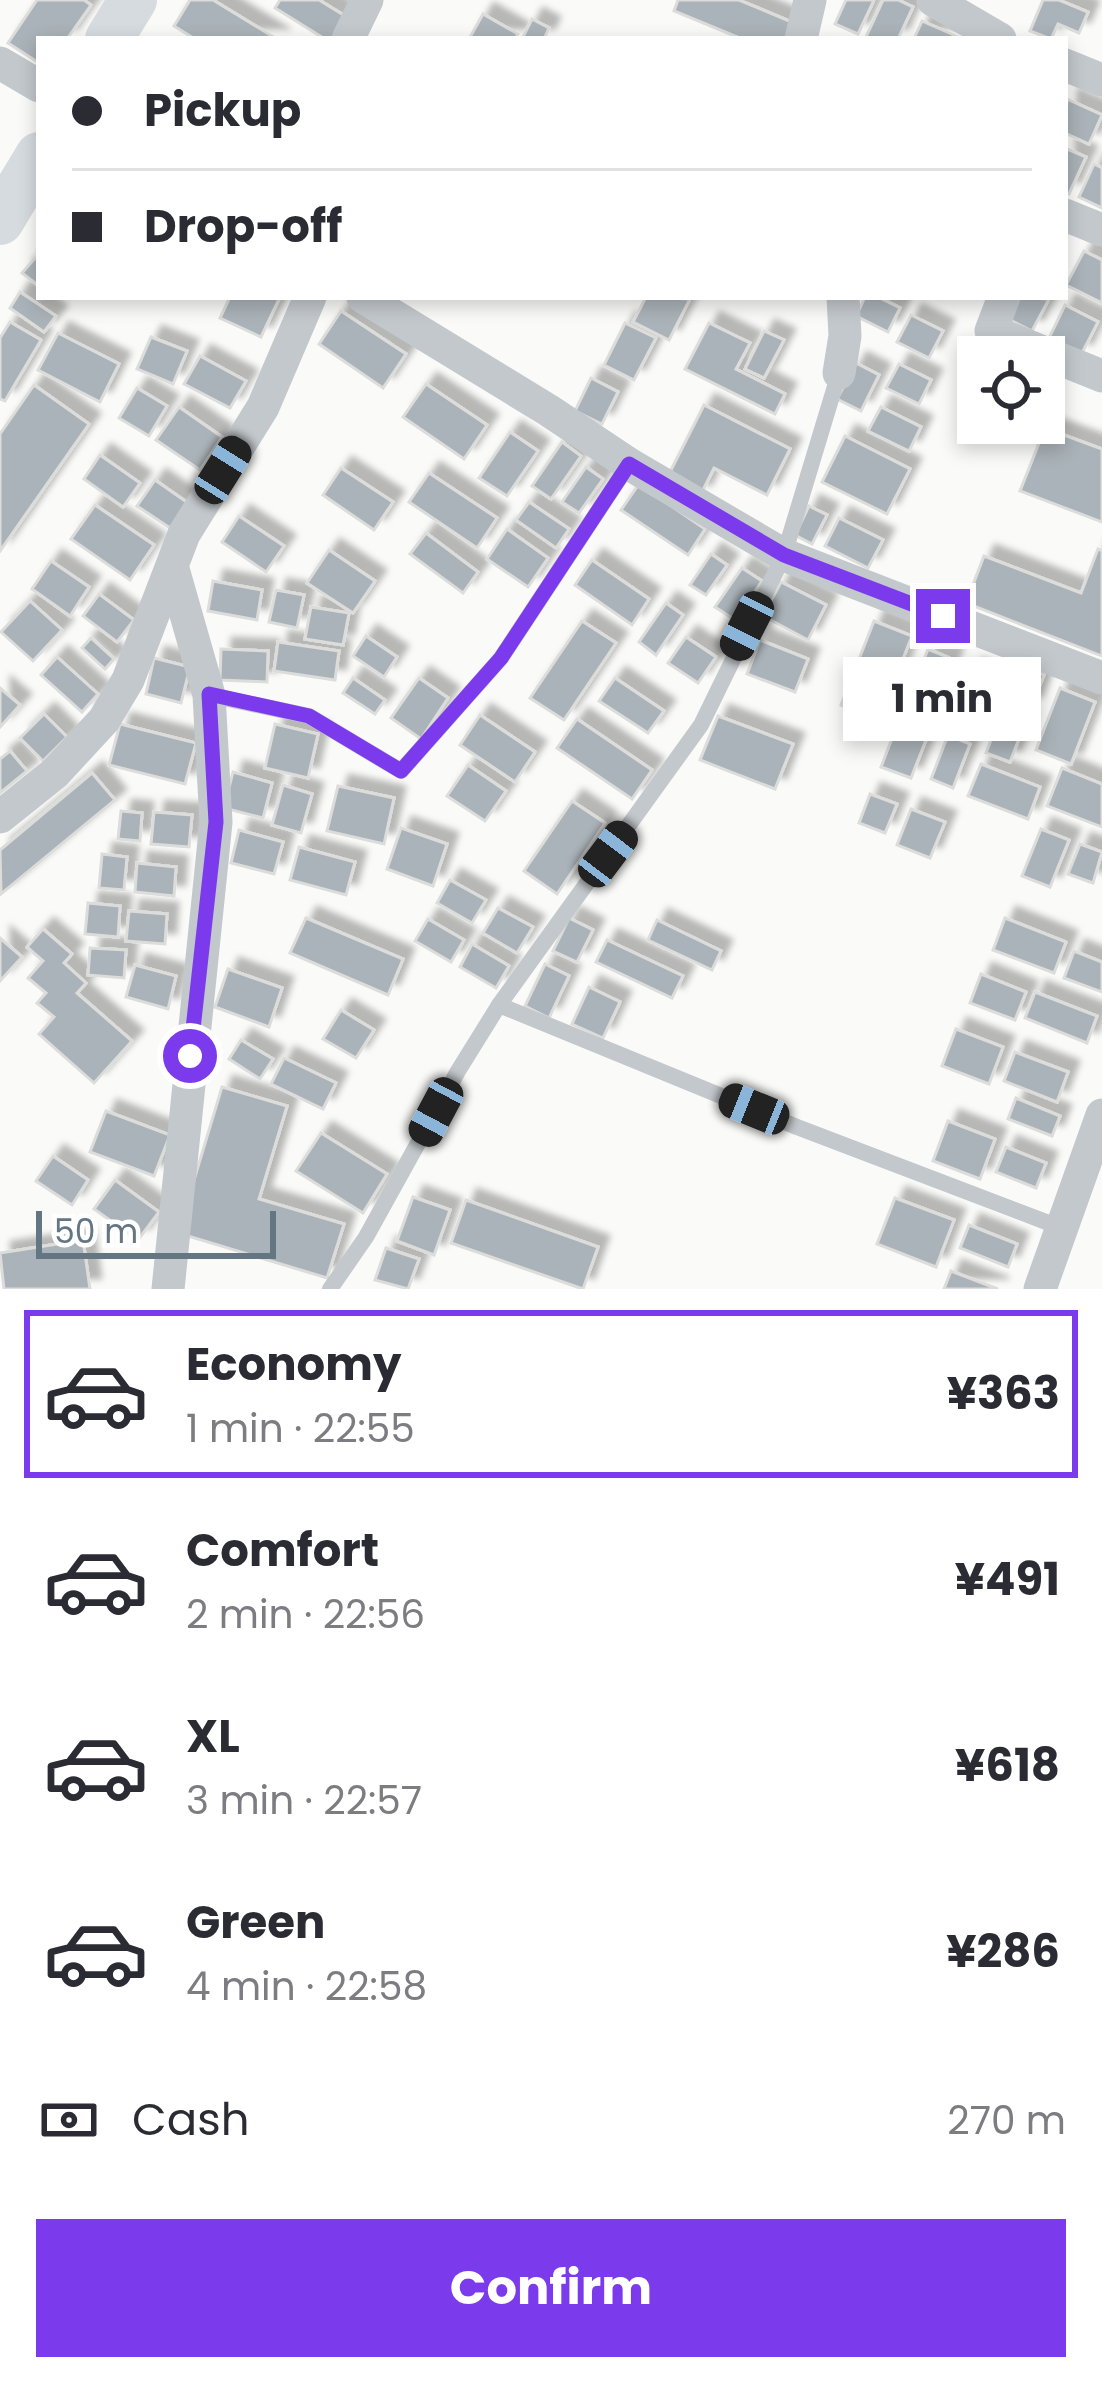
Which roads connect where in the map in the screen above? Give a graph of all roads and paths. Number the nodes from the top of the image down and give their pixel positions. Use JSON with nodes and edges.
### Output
{"nodes":[{"id":1,"x":133,"y":0,"type":"edge"},
{"id":2,"x":367,"y":0,"type":"edge"},
{"id":3,"x":810,"y":0,"type":"edge"},
{"id":4,"x":932,"y":0,"type":"edge"},
{"id":5,"x":112,"y":36,"type":"edge"},
{"id":6,"x":349,"y":36,"type":"edge"},
{"id":7,"x":802,"y":36,"type":"edge"},
{"id":8,"x":995,"y":36,"type":"edge"},
{"id":9,"x":0,"y":63,"type":"edge"},
{"id":10,"x":1068,"y":66,"type":"edge"},
{"id":11,"x":1102,"y":80,"type":"edge"},
{"id":12,"x":36,"y":84,"type":"edge"},
{"id":13,"x":36,"y":161,"type":"edge"},
{"id":14,"x":1068,"y":216,"type":"edge"},
{"id":15,"x":0,"y":221,"type":"edge"},
{"id":16,"x":1102,"y":230,"type":"edge"},
{"id":17,"x":309,"y":300,"type":"edge"},
{"id":18,"x":368,"y":300,"type":"edge"},
{"id":19,"x":843,"y":300,"type":"edge"},
{"id":20,"x":1003,"y":300,"type":"edge"},
{"id":21,"x":839,"y":373,"type":"joint"},
{"id":22,"x":1102,"y":376,"type":"edge"},
{"id":23,"x":629,"y":464,"type":"junction"},
{"id":24,"x":784,"y":555,"type":"junction"},
{"id":25,"x":172,"y":569,"type":"junction"},
{"id":26,"x":1102,"y":678,"type":"edge"},
{"id":27,"x":209,"y":694,"type":"junction"},
{"id":28,"x":0,"y":817,"type":"edge"},
{"id":29,"x":499,"y":1005,"type":"junction"},
{"id":30,"x":1102,"y":1115,"type":"edge"},
{"id":31,"x":1062,"y":1228,"type":"junction"},
{"id":32,"x":168,"y":1289,"type":"edge"},
{"id":33,"x":330,"y":1289,"type":"edge"},
{"id":34,"x":1040,"y":1289,"type":"edge"}],
"edges":[{"from":1,"to":5,"type":"street"},
{"from":2,"to":6,"type":"street"},
{"from":3,"to":7,"type":"street"},
{"from":4,"to":8,"type":"street"},
{"from":9,"to":12,"type":"street"},
{"from":10,"to":11,"type":"street"},
{"from":13,"to":15,"type":"street"},
{"from":14,"to":16,"type":"street"},
{"from":17,"to":25,"type":"street"},
{"from":18,"to":23,"type":"street"},
{"from":19,"to":21,"type":"street"},
{"from":20,"to":22,"type":"street"},
{"from":21,"to":24,"type":"lane"},
{"from":23,"to":24,"type":"street"},
{"from":23,"to":27,"type":"lane"},
{"from":24,"to":26,"type":"street"},
{"from":24,"to":29,"type":"lane"},
{"from":25,"to":27,"type":"street"},
{"from":25,"to":28,"type":"street"},
{"from":27,"to":32,"type":"street"},
{"from":29,"to":31,"type":"lane"},
{"from":29,"to":33,"type":"lane"},
{"from":30,"to":31,"type":"street"},
{"from":31,"to":34,"type":"street"}]}
